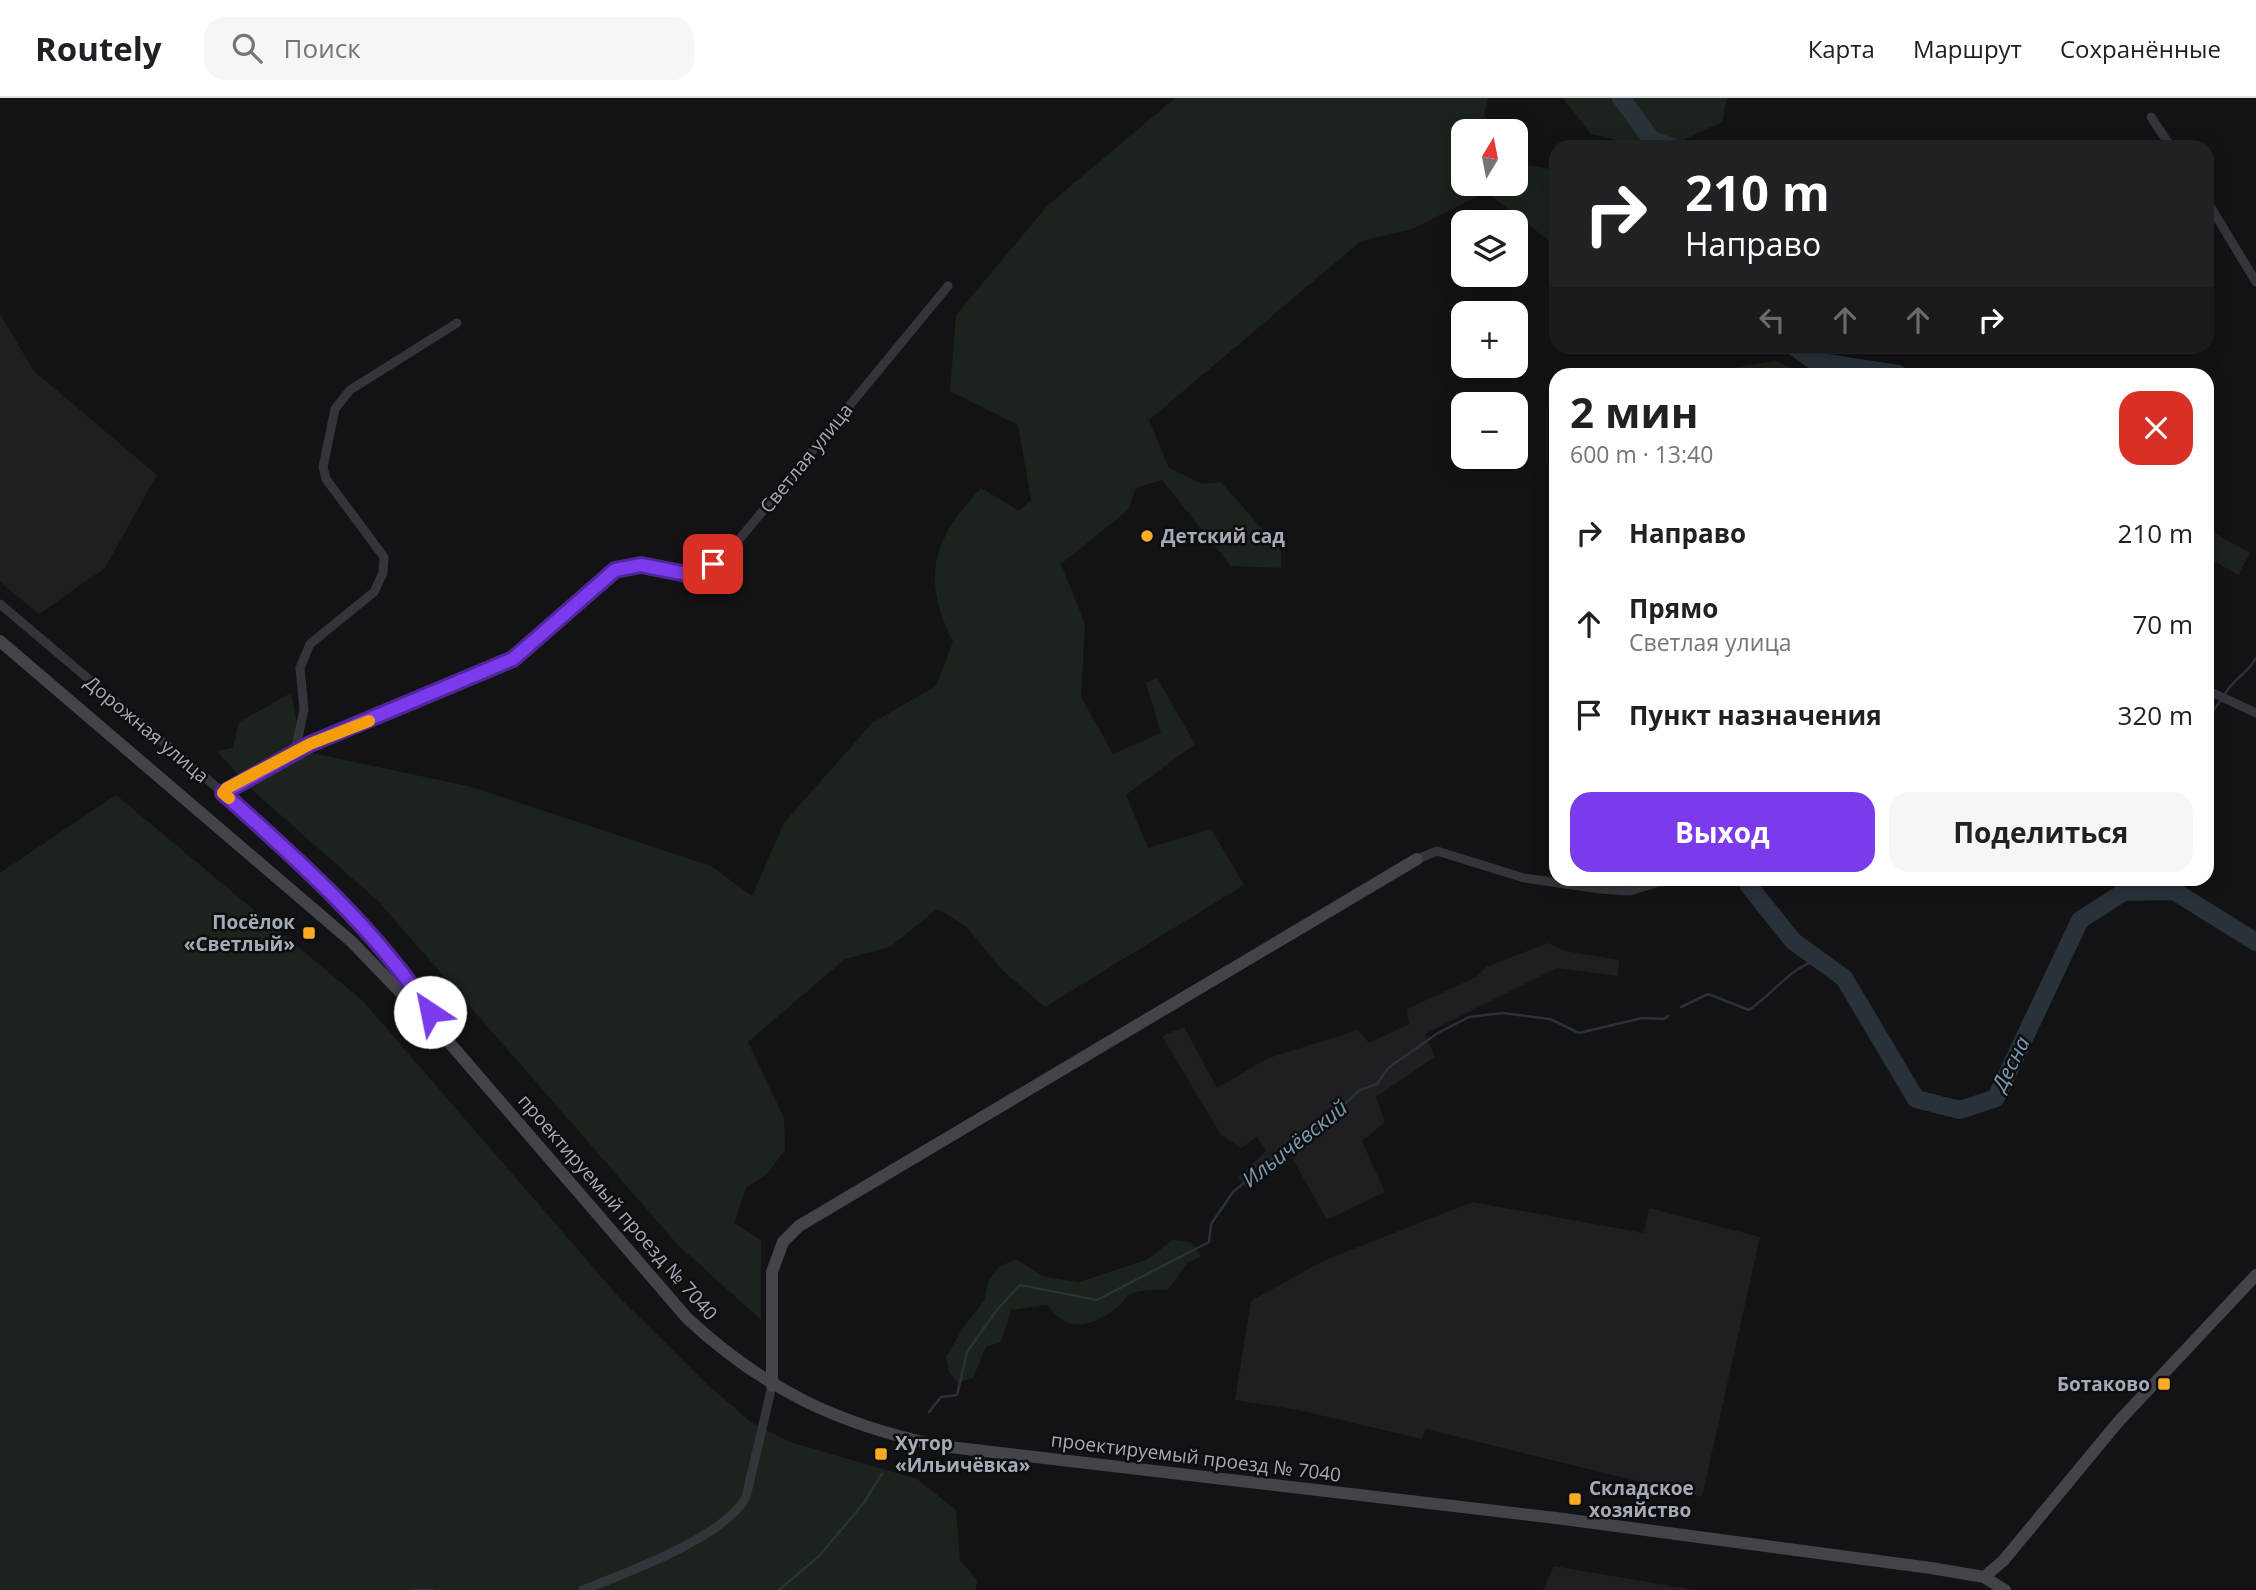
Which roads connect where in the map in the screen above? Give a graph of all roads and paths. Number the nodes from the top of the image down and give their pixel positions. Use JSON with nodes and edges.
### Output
{"nodes":[{"id":1,"x":2151,"y":117,"type":"dead end"},
{"id":2,"x":2166,"y":140,"type":"edge"},
{"id":3,"x":2214,"y":213,"type":"edge"},
{"id":4,"x":2256,"y":282,"type":"edge"},
{"id":5,"x":948,"y":286,"type":"dead end"},
{"id":6,"x":457,"y":323,"type":"dead end"},
{"id":7,"x":0,"y":604,"type":"edge"},
{"id":8,"x":0,"y":641,"type":"edge"},
{"id":9,"x":2214,"y":693,"type":"edge"},
{"id":10,"x":2256,"y":713,"type":"edge"},
{"id":11,"x":295,"y":751,"type":"junction"},
{"id":12,"x":223,"y":793,"type":"junction"},
{"id":13,"x":1417,"y":859,"type":"joint"},
{"id":14,"x":1549,"y":882,"type":"edge"},
{"id":15,"x":1579,"y":886,"type":"edge"},
{"id":16,"x":1646,"y":886,"type":"edge"},
{"id":17,"x":454,"y":1048,"type":"junction"},
{"id":18,"x":2256,"y":1275,"type":"edge"},
{"id":19,"x":772,"y":1386,"type":"junction"},
{"id":20,"x":1984,"y":1577,"type":"junction"},
{"id":21,"x":583,"y":1590,"type":"edge"},
{"id":22,"x":2005,"y":1590,"type":"edge"}],
"edges":[{"from":1,"to":2,"type":"street"},
{"from":3,"to":4,"type":"street"},
{"from":5,"to":11,"type":"street","name":"Светлая улица"},
{"from":6,"to":11,"type":"street"},
{"from":7,"to":12,"type":"street","name":"Дорожная улица"},
{"from":8,"to":17,"type":"main road","name":"проектируемый проезд № 7040"},
{"from":9,"to":10,"type":"street"},
{"from":11,"to":12,"type":"street","name":"Светлая улица"},
{"from":12,"to":17,"type":"street","name":"Дорожная улица"},
{"from":13,"to":14,"type":"street"},
{"from":13,"to":19,"type":"main road"},
{"from":15,"to":16,"type":"street"},
{"from":17,"to":19,"type":"main road","name":"проектируемый проезд № 7040"},
{"from":18,"to":20,"type":"main road"},
{"from":19,"to":20,"type":"main road","name":"проектируемый проезд № 7040"},
{"from":19,"to":21,"type":"street"},
{"from":20,"to":22,"type":"main road"}]}
